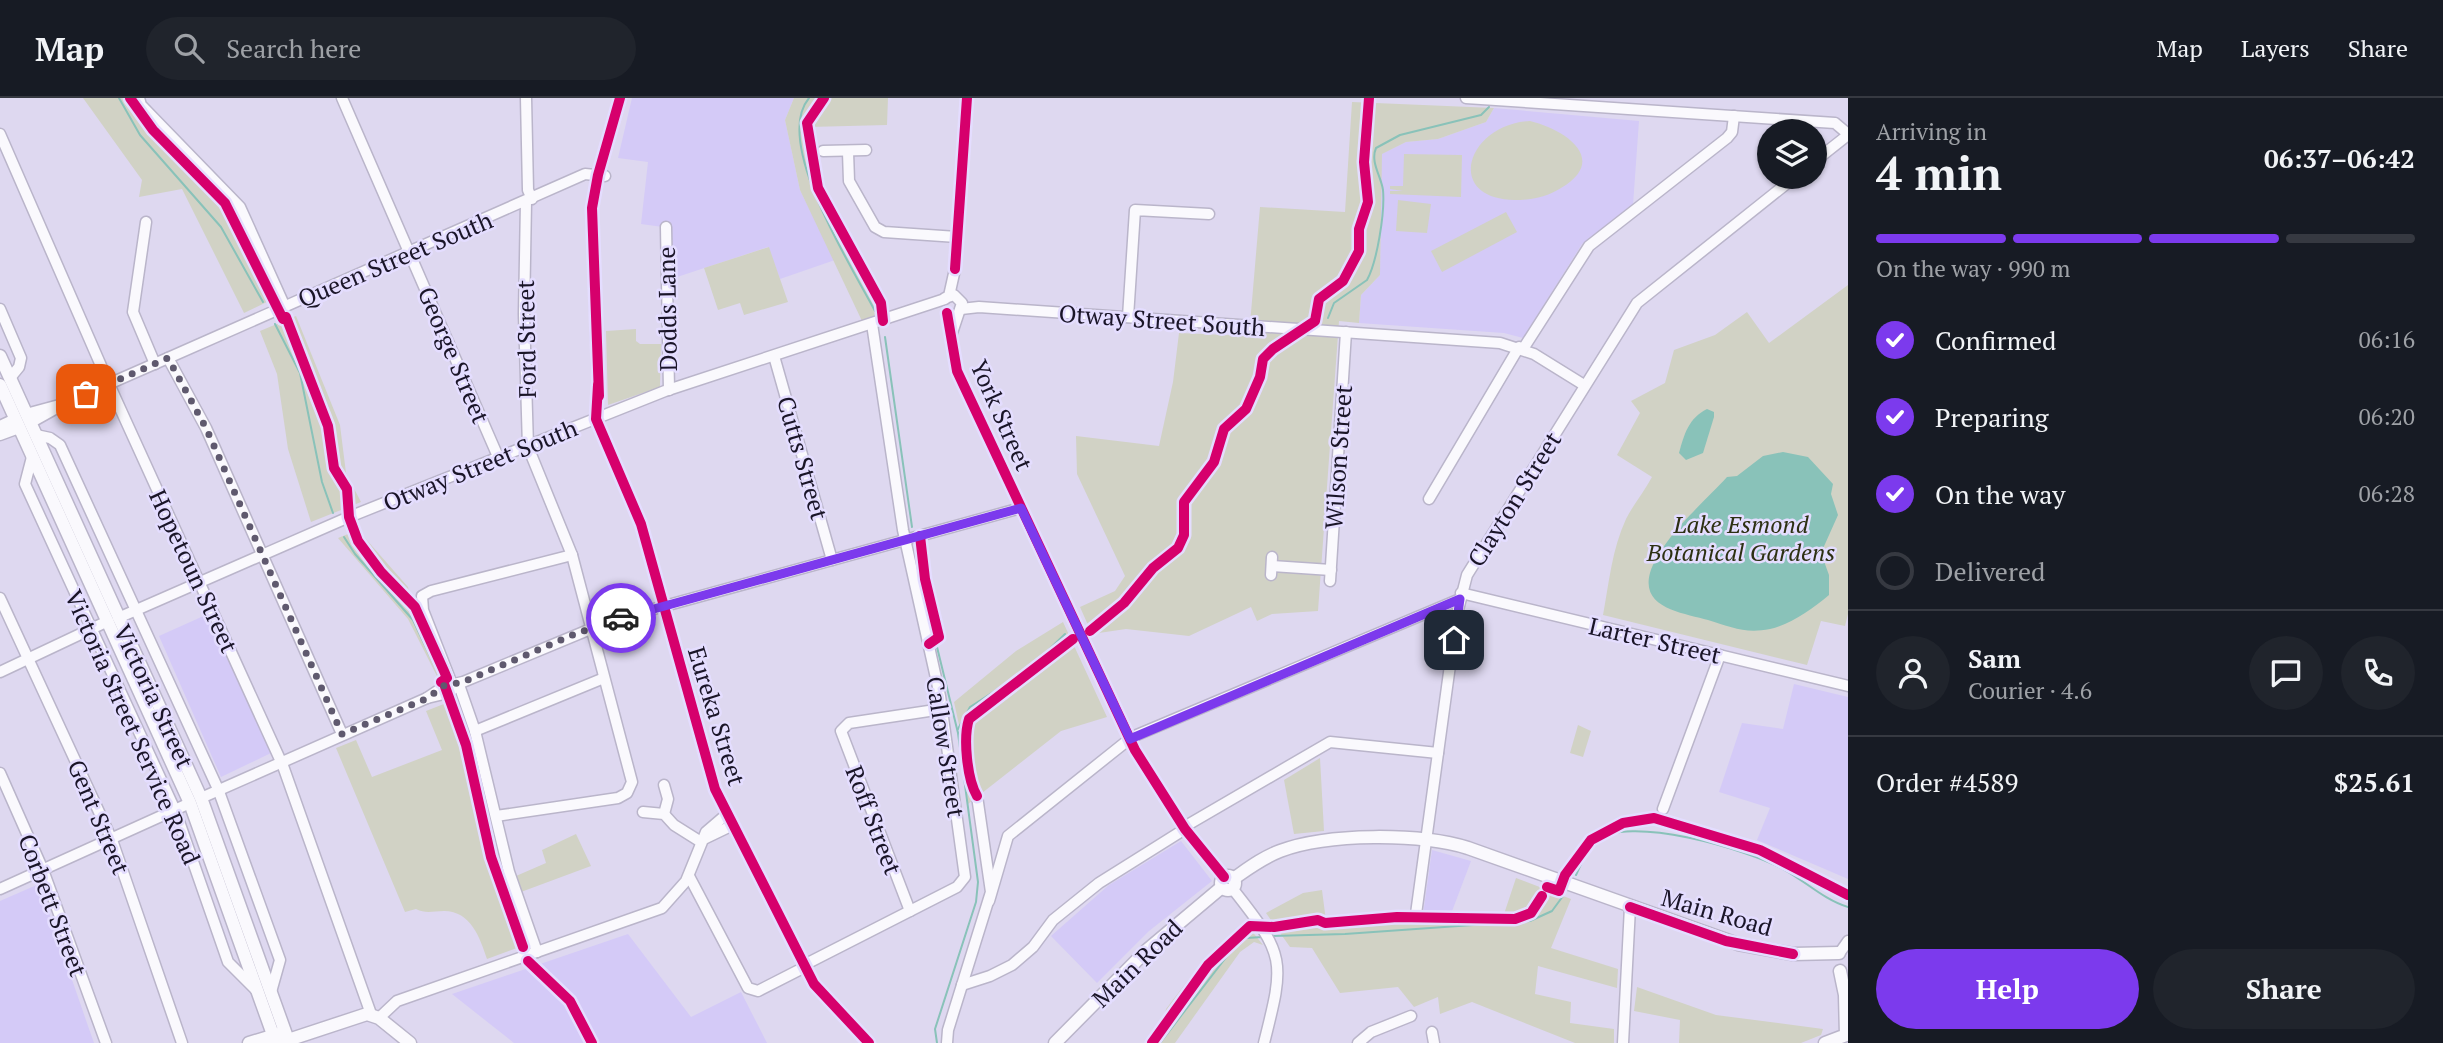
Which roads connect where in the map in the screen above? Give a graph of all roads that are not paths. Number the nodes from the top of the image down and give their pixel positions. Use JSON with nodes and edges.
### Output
{"nodes":[{"id":1,"x":139,"y":98,"type":"edge"},
{"id":2,"x":342,"y":98,"type":"edge"},
{"id":3,"x":526,"y":98,"type":"edge"},
{"id":4,"x":620,"y":98,"type":"edge"},
{"id":5,"x":967,"y":98,"type":"edge"},
{"id":6,"x":1466,"y":98,"type":"edge"},
{"id":7,"x":1538,"y":100,"type":"edge"},
{"id":8,"x":1734,"y":116,"type":"junction"},
{"id":9,"x":0,"y":134,"type":"edge"},
{"id":10,"x":1846,"y":136,"type":"edge"},
{"id":11,"x":866,"y":150,"type":"dead end"},
{"id":12,"x":823,"y":151,"type":"dead end"},
{"id":13,"x":1827,"y":151,"type":"edge"},
{"id":14,"x":848,"y":152,"type":"junction"},
{"id":15,"x":600,"y":178,"type":"junction"},
{"id":16,"x":1780,"y":189,"type":"edge"},
{"id":17,"x":529,"y":201,"type":"junction"},
{"id":18,"x":1209,"y":214,"type":"dead end"},
{"id":19,"x":146,"y":222,"type":"dead end"},
{"id":20,"x":666,"y":227,"type":"dead end"},
{"id":21,"x":957,"y":237,"type":"junction"},
{"id":22,"x":410,"y":253,"type":"junction"},
{"id":23,"x":953,"y":305,"type":"junction"},
{"id":24,"x":284,"y":307,"type":"junction"},
{"id":25,"x":0,"y":309,"type":"edge"},
{"id":26,"x":1128,"y":317,"type":"junction"},
{"id":27,"x":872,"y":324,"type":"junction"},
{"id":28,"x":1346,"y":332,"type":"junction"},
{"id":29,"x":1521,"y":348,"type":"junction"},
{"id":30,"x":0,"y":356,"type":"edge"},
{"id":31,"x":774,"y":356,"type":"junction"},
{"id":32,"x":168,"y":358,"type":"junction"},
{"id":33,"x":155,"y":364,"type":"junction"},
{"id":34,"x":5,"y":382,"type":"edge"},
{"id":35,"x":108,"y":384,"type":"junction"},
{"id":36,"x":1584,"y":386,"type":"junction"},
{"id":37,"x":668,"y":390,"type":"junction"},
{"id":38,"x":323,"y":410,"type":"dead end"},
{"id":39,"x":598,"y":418,"type":"junction"},
{"id":40,"x":22,"y":421,"type":"junction"},
{"id":41,"x":0,"y":426,"type":"edge"},
{"id":42,"x":0,"y":435,"type":"edge"},
{"id":43,"x":36,"y":435,"type":"junction"},
{"id":44,"x":528,"y":447,"type":"junction"},
{"id":45,"x":32,"y":457,"type":"junction"},
{"id":46,"x":499,"y":459,"type":"junction"},
{"id":47,"x":1429,"y":499,"type":"dead end"},
{"id":48,"x":1021,"y":508,"type":"junction"},
{"id":49,"x":905,"y":540,"type":"junction"},
{"id":50,"x":262,"y":555,"type":"junction"},
{"id":51,"x":572,"y":555,"type":"junction"},
{"id":52,"x":832,"y":560,"type":"junction"},
{"id":53,"x":1272,"y":566,"type":"dead end"},
{"id":54,"x":198,"y":581,"type":"junction"},
{"id":55,"x":1461,"y":596,"type":"junction"},
{"id":56,"x":0,"y":598,"type":"edge"},
{"id":57,"x":663,"y":606,"type":"junction"},
{"id":58,"x":136,"y":609,"type":"junction"},
{"id":59,"x":113,"y":620,"type":"junction"},
{"id":60,"x":591,"y":628,"type":"junction"},
{"id":61,"x":92,"y":629,"type":"junction"},
{"id":62,"x":1720,"y":655,"type":"junction"},
{"id":63,"x":28,"y":658,"type":"junction"},
{"id":64,"x":0,"y":672,"type":"edge"},
{"id":65,"x":604,"y":678,"type":"junction"},
{"id":66,"x":458,"y":683,"type":"junction"},
{"id":67,"x":1848,"y":686,"type":"edge"},
{"id":68,"x":942,"y":709,"type":"junction"},
{"id":69,"x":475,"y":731,"type":"junction"},
{"id":70,"x":342,"y":734,"type":"junction"},
{"id":71,"x":1130,"y":739,"type":"junction"},
{"id":72,"x":1438,"y":753,"type":"junction"},
{"id":73,"x":281,"y":761,"type":"junction"},
{"id":74,"x":0,"y":773,"type":"edge"},
{"id":75,"x":664,"y":785,"type":"dead end"},
{"id":76,"x":218,"y":789,"type":"junction"},
{"id":77,"x":977,"y":796,"type":"dead end"},
{"id":78,"x":196,"y":801,"type":"junction"},
{"id":79,"x":1663,"y":809,"type":"dead end"},
{"id":80,"x":175,"y":810,"type":"junction"},
{"id":81,"x":643,"y":812,"type":"dead end"},
{"id":82,"x":664,"y":814,"type":"junction"},
{"id":83,"x":496,"y":816,"type":"junction"},
{"id":84,"x":730,"y":820,"type":"junction"},
{"id":85,"x":1184,"y":828,"type":"junction"},
{"id":86,"x":1008,"y":836,"type":"junction"},
{"id":87,"x":1426,"y":839,"type":"junction"},
{"id":88,"x":112,"y":840,"type":"junction"},
{"id":89,"x":701,"y":842,"type":"junction"},
{"id":90,"x":987,"y":854,"type":"junction"},
{"id":91,"x":43,"y":870,"type":"junction"},
{"id":92,"x":689,"y":876,"type":"junction"},
{"id":93,"x":1228,"y":883,"type":"junction"},
{"id":94,"x":3,"y":889,"type":"edge"},
{"id":95,"x":989,"y":901,"type":"junction"},
{"id":96,"x":1630,"y":907,"type":"junction"},
{"id":97,"x":910,"y":911,"type":"junction"},
{"id":98,"x":1416,"y":914,"type":"dead end"},
{"id":99,"x":1844,"y":948,"type":"edge"},
{"id":100,"x":537,"y":952,"type":"junction"},
{"id":101,"x":1793,"y":954,"type":"junction"},
{"id":102,"x":805,"y":966,"type":"junction"},
{"id":103,"x":1842,"y":971,"type":"edge"},
{"id":104,"x":962,"y":985,"type":"junction"},
{"id":105,"x":264,"y":992,"type":"junction"},
{"id":106,"x":1848,"y":1013,"type":"edge"},
{"id":107,"x":375,"y":1016,"type":"junction"},
{"id":108,"x":1411,"y":1016,"type":"dead end"},
{"id":109,"x":1846,"y":1036,"type":"edge"},
{"id":110,"x":282,"y":1039,"type":"edge"},
{"id":111,"x":105,"y":1041,"type":"edge"},
{"id":112,"x":182,"y":1043,"type":"edge"},
{"id":113,"x":249,"y":1043,"type":"edge"},
{"id":114,"x":410,"y":1043,"type":"edge"},
{"id":115,"x":869,"y":1043,"type":"edge"},
{"id":116,"x":947,"y":1043,"type":"edge"},
{"id":117,"x":1055,"y":1043,"type":"edge"},
{"id":118,"x":1264,"y":1043,"type":"edge"},
{"id":119,"x":1358,"y":1043,"type":"edge"},
{"id":120,"x":1623,"y":1043,"type":"edge"},
{"id":121,"x":1825,"y":1043,"type":"edge"}],
"edges":[{"from":1,"to":24,"type":"street"},
{"from":2,"to":22,"type":"street","name":"George Street"},
{"from":3,"to":17,"type":"street","name":"Ford Street"},
{"from":4,"to":15,"type":"street","name":"Eureka Street"},
{"from":5,"to":21,"type":"street","name":"York Street"},
{"from":6,"to":7,"type":"street"},
{"from":7,"to":8,"type":"street"},
{"from":8,"to":10,"type":"street"},
{"from":8,"to":29,"type":"street"},
{"from":9,"to":35,"type":"street","name":"Hopetoun Street"},
{"from":10,"to":13,"type":"street"},
{"from":11,"to":14,"type":"street"},
{"from":12,"to":14,"type":"street"},
{"from":14,"to":21,"type":"street"},
{"from":15,"to":17,"type":"street","name":"Queen Street South"},
{"from":15,"to":39,"type":"street","name":"Eureka Street"},
{"from":16,"to":36,"type":"street","name":"Clayton Street"},
{"from":17,"to":22,"type":"street","name":"Queen Street South"},
{"from":17,"to":44,"type":"street","name":"Ford Street"},
{"from":18,"to":26,"type":"street"},
{"from":19,"to":33,"type":"street"},
{"from":20,"to":37,"type":"street","name":"Dodds Lane"},
{"from":21,"to":23,"type":"street","name":"York Street"},
{"from":22,"to":24,"type":"street","name":"Queen Street South"},
{"from":22,"to":46,"type":"street","name":"George Street"},
{"from":23,"to":26,"type":"street","name":"Otway Street South"},
{"from":23,"to":27,"type":"street","name":"Otway Street South"},
{"from":23,"to":48,"type":"street","name":"York Street"},
{"from":24,"to":32,"type":"street","name":"Queen Street South"},
{"from":24,"to":38,"type":"street"},
{"from":25,"to":34,"type":"street"},
{"from":26,"to":28,"type":"street","name":"Otway Street South"},
{"from":27,"to":31,"type":"street","name":"Otway Street South"},
{"from":27,"to":49,"type":"street","name":"Callow Street"},
{"from":28,"to":29,"type":"street","name":"Otway Street South"},
{"from":28,"to":53,"type":"street","name":"Wilson Street"},
{"from":29,"to":36,"type":"street","name":"Otway Street South"},
{"from":29,"to":47,"type":"street"},
{"from":30,"to":34,"type":"main road","name":"Victoria Street"},
{"from":31,"to":37,"type":"street","name":"Otway Street South"},
{"from":31,"to":52,"type":"street","name":"Cutts Street"},
{"from":32,"to":33,"type":"street","name":"Queen Street South"},
{"from":32,"to":50,"type":"street"},
{"from":33,"to":35,"type":"street","name":"Queen Street South"},
{"from":34,"to":40,"type":"main road","name":"Victoria Street"},
{"from":35,"to":40,"type":"street","name":"Queen Street South"},
{"from":35,"to":54,"type":"street","name":"Hopetoun Street"},
{"from":36,"to":55,"type":"street","name":"Clayton Street"},
{"from":37,"to":39,"type":"street","name":"Otway Street South"},
{"from":39,"to":44,"type":"street","name":"Otway Street South"},
{"from":39,"to":57,"type":"street","name":"Eureka Street"},
{"from":40,"to":41,"type":"street"},
{"from":40,"to":42,"type":"street"},
{"from":40,"to":43,"type":"main road","name":"Victoria Street"},
{"from":40,"to":45,"type":"main road","name":"Victoria Street"},
{"from":43,"to":58,"type":"street","name":"Victoria Street Service Road"},
{"from":43,"to":59,"type":"main road","name":"Victoria Street"},
{"from":44,"to":46,"type":"street","name":"Otway Street South"},
{"from":44,"to":51,"type":"street","name":"Ford Street"},
{"from":45,"to":59,"type":"main road","name":"Victoria Street"},
{"from":45,"to":61,"type":"street","name":"Victoria Street Service Road"},
{"from":46,"to":50,"type":"street","name":"Otway Street South"},
{"from":48,"to":49,"type":"street"},
{"from":48,"to":71,"type":"street","name":"York Street"},
{"from":49,"to":52,"type":"street"},
{"from":49,"to":68,"type":"street","name":"Callow Street"},
{"from":50,"to":54,"type":"street","name":"Otway Street South"},
{"from":50,"to":70,"type":"street"},
{"from":51,"to":60,"type":"street","name":"Ford Street"},
{"from":51,"to":66,"type":"street"},
{"from":52,"to":57,"type":"street"},
{"from":54,"to":58,"type":"street","name":"Otway Street South"},
{"from":54,"to":73,"type":"street","name":"Hopetoun Street"},
{"from":55,"to":62,"type":"street","name":"Larter Street"},
{"from":55,"to":71,"type":"street"},
{"from":55,"to":72,"type":"street","name":"Clayton Street"},
{"from":56,"to":63,"type":"street","name":"Gent Street"},
{"from":57,"to":60,"type":"street"},
{"from":57,"to":84,"type":"street","name":"Eureka Street"},
{"from":58,"to":59,"type":"street","name":"Otway Street South"},
{"from":58,"to":76,"type":"street","name":"Victoria Street Service Road"},
{"from":59,"to":61,"type":"street","name":"Otway Street South"},
{"from":59,"to":78,"type":"main road","name":"Victoria Street"},
{"from":60,"to":65,"type":"street","name":"Ford Street"},
{"from":60,"to":66,"type":"street"},
{"from":61,"to":63,"type":"street","name":"Otway Street South"},
{"from":61,"to":80,"type":"street","name":"Victoria Street Service Road"},
{"from":62,"to":67,"type":"street","name":"Larter Street"},
{"from":62,"to":79,"type":"street"},
{"from":63,"to":64,"type":"street","name":"Otway Street South"},
{"from":63,"to":88,"type":"street","name":"Gent Street"},
{"from":65,"to":69,"type":"street"},
{"from":65,"to":83,"type":"street","name":"Ford Street"},
{"from":66,"to":69,"type":"street"},
{"from":66,"to":70,"type":"street"},
{"from":68,"to":97,"type":"street","name":"Callow Street"},
{"from":68,"to":97,"type":"street","name":"Roff Street"},
{"from":69,"to":83,"type":"street"},
{"from":70,"to":73,"type":"street"},
{"from":71,"to":85,"type":"street","name":"York Street"},
{"from":71,"to":86,"type":"street"},
{"from":72,"to":85,"type":"street"},
{"from":72,"to":87,"type":"street","name":"Clayton Street"},
{"from":73,"to":76,"type":"street"},
{"from":73,"to":107,"type":"street","name":"Hopetoun Street"},
{"from":74,"to":91,"type":"street","name":"Corbett Street"},
{"from":75,"to":82,"type":"street"},
{"from":76,"to":78,"type":"street"},
{"from":76,"to":105,"type":"street","name":"Victoria Street Service Road"},
{"from":77,"to":90,"type":"street","name":"Callow Street"},
{"from":78,"to":80,"type":"street"},
{"from":78,"to":105,"type":"main road","name":"Victoria Street"},
{"from":80,"to":88,"type":"street"},
{"from":80,"to":105,"type":"street","name":"Victoria Street Service Road"},
{"from":81,"to":82,"type":"street"},
{"from":82,"to":89,"type":"street"},
{"from":83,"to":100,"type":"street"},
{"from":84,"to":89,"type":"street"},
{"from":84,"to":102,"type":"street","name":"Eureka Street"},
{"from":85,"to":93,"type":"street","name":"York Street"},
{"from":85,"to":104,"type":"street"},
{"from":86,"to":90,"type":"street"},
{"from":86,"to":95,"type":"street"},
{"from":87,"to":93,"type":"main road","name":"Main Road"},
{"from":87,"to":96,"type":"main road","name":"Main Road"},
{"from":87,"to":98,"type":"street","name":"Clayton Street"},
{"from":88,"to":91,"type":"street"},
{"from":88,"to":112,"type":"street","name":"Gent Street"},
{"from":89,"to":92,"type":"street"},
{"from":90,"to":95,"type":"street","name":"Callow Street"},
{"from":91,"to":94,"type":"street"},
{"from":91,"to":111,"type":"street","name":"Corbett Street"},
{"from":92,"to":100,"type":"street"},
{"from":92,"to":102,"type":"street"},
{"from":93,"to":117,"type":"main road","name":"Main Road"},
{"from":93,"to":118,"type":"street","name":"York Street"},
{"from":95,"to":104,"type":"street","name":"Callow Street"},
{"from":96,"to":101,"type":"main road","name":"Main Road"},
{"from":96,"to":120,"type":"street"},
{"from":97,"to":102,"type":"street"},
{"from":99,"to":101,"type":"main road","name":"Main Road"},
{"from":99,"to":103,"type":"main road"},
{"from":100,"to":107,"type":"street"},
{"from":101,"to":103,"type":"main road","name":"Main Road"},
{"from":102,"to":115,"type":"street","name":"Eureka Street"},
{"from":103,"to":109,"type":"main road"},
{"from":104,"to":116,"type":"street","name":"Callow Street"},
{"from":105,"to":110,"type":"main road","name":"Victoria Street"},
{"from":106,"to":109,"type":"main road"},
{"from":107,"to":110,"type":"main road"},
{"from":107,"to":114,"type":"main road"},
{"from":108,"to":119,"type":"street"},
{"from":109,"to":121,"type":"main road"},
{"from":110,"to":113,"type":"main road"}]}
